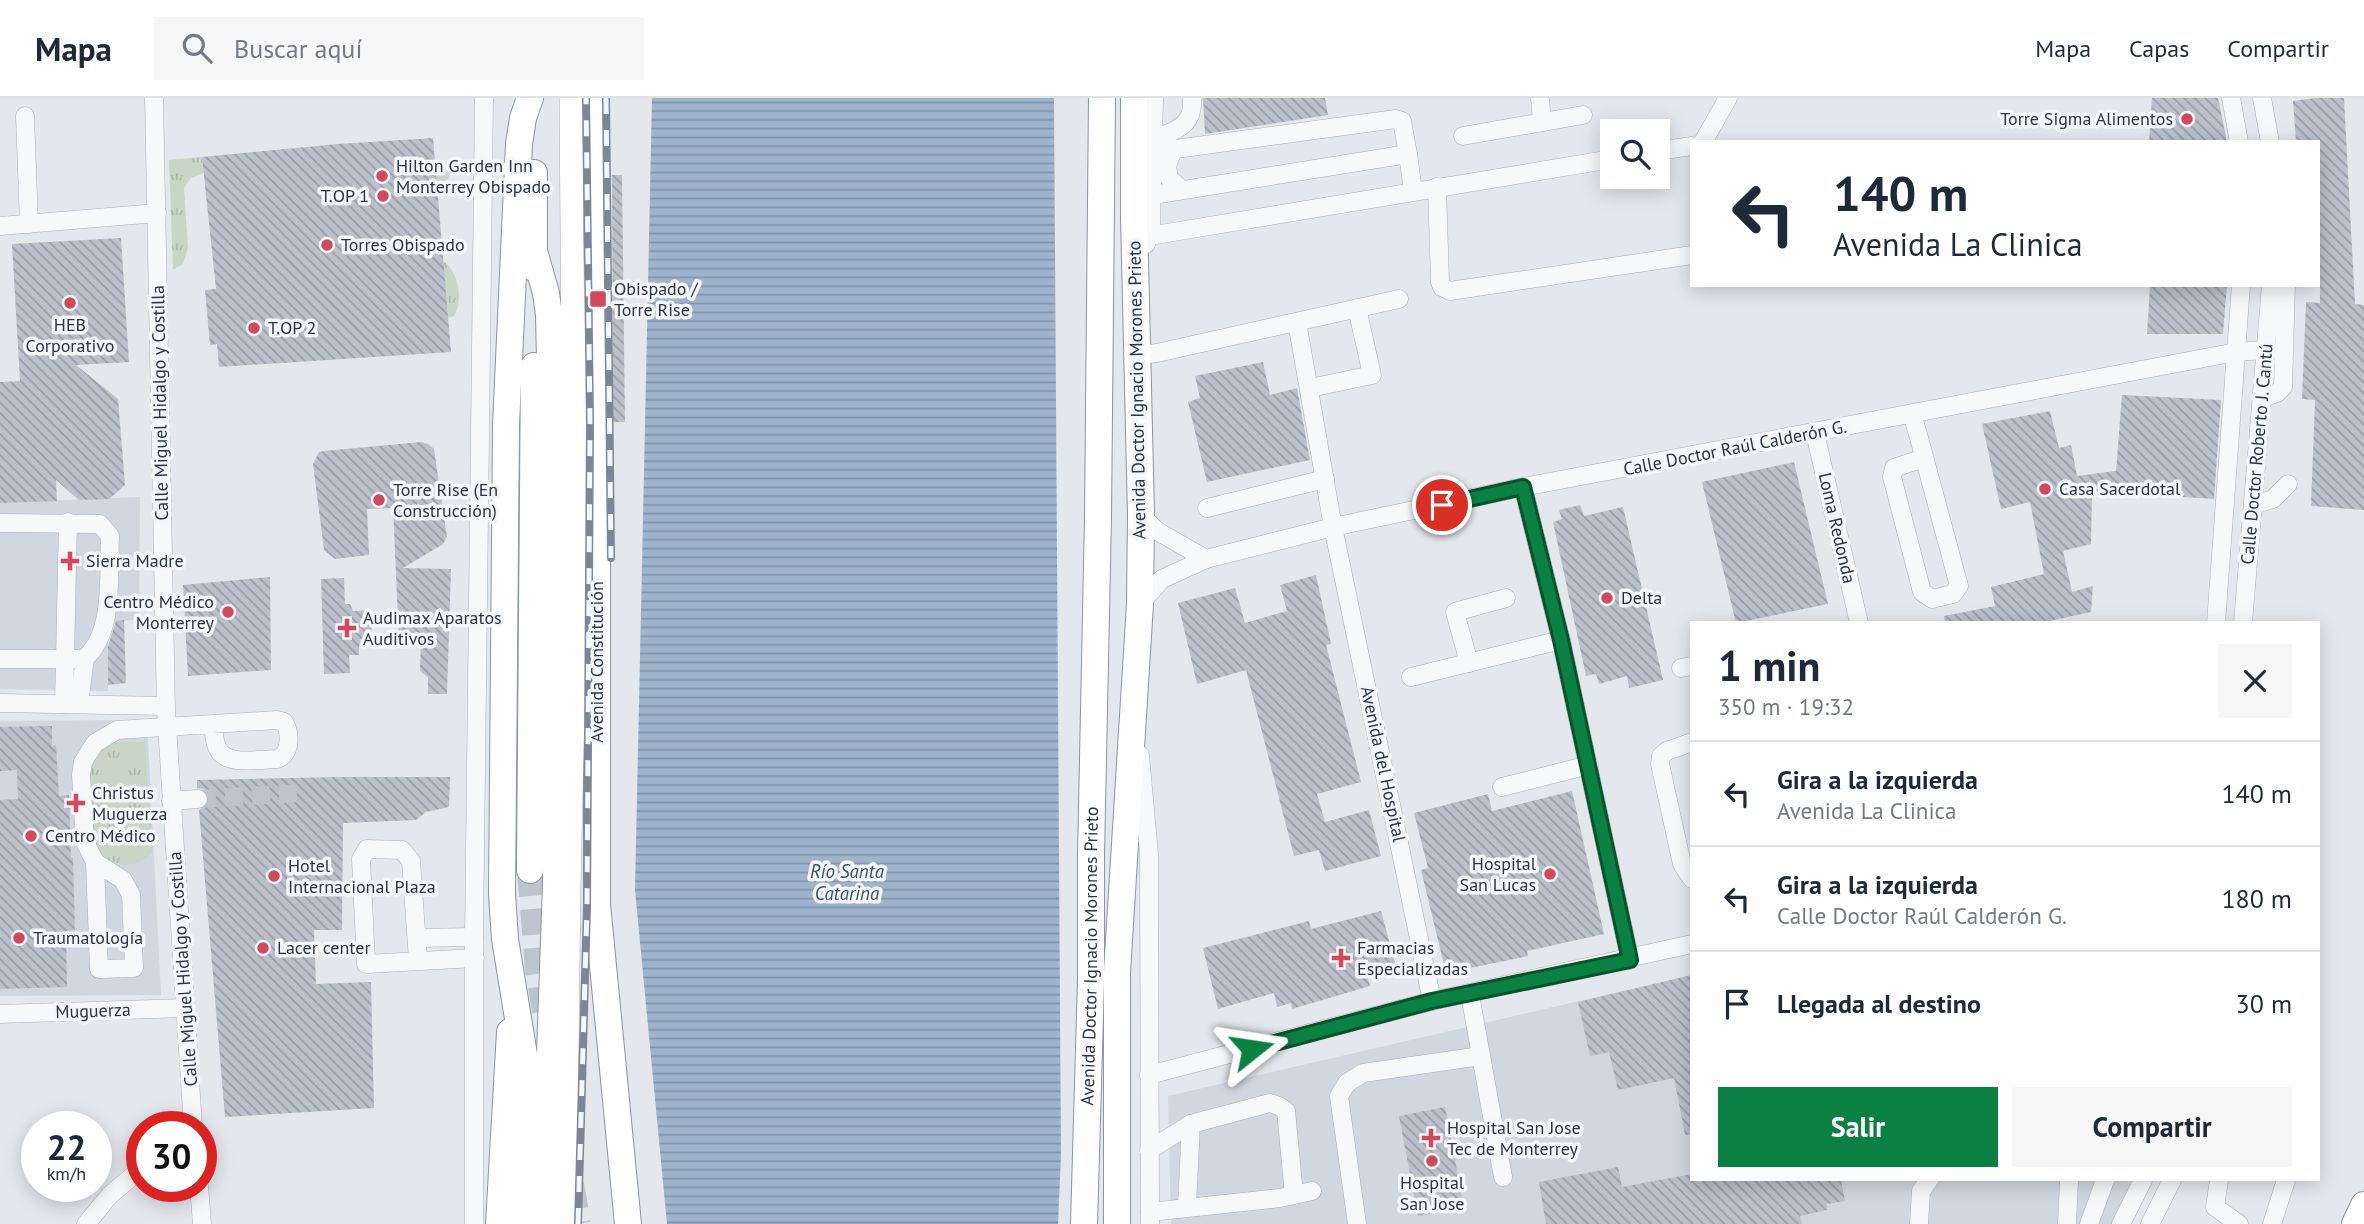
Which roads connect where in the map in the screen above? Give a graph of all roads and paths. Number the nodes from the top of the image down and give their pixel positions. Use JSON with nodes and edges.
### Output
{"nodes":[{"id":1,"x":154,"y":98,"type":"edge"},
{"id":2,"x":484,"y":98,"type":"edge"},
{"id":3,"x":532,"y":98,"type":"edge"},
{"id":4,"x":570,"y":98,"type":"edge"},
{"id":5,"x":595,"y":98,"type":"edge"},
{"id":6,"x":1102,"y":98,"type":"edge"},
{"id":7,"x":1133,"y":98,"type":"edge"},
{"id":8,"x":1154,"y":98,"type":"edge"},
{"id":9,"x":1192,"y":98,"type":"edge"},
{"id":10,"x":1540,"y":98,"type":"edge"},
{"id":11,"x":1728,"y":98,"type":"edge"},
{"id":12,"x":2231,"y":98,"type":"edge"},
{"id":13,"x":2262,"y":98,"type":"edge"},
{"id":14,"x":1583,"y":115,"type":"dead end"},
{"id":15,"x":25,"y":116,"type":"dead end"},
{"id":16,"x":1542,"y":122,"type":"junction"},
{"id":17,"x":1463,"y":136,"type":"dead end"},
{"id":18,"x":1704,"y":140,"type":"edge"},
{"id":19,"x":2239,"y":140,"type":"edge"},
{"id":20,"x":2270,"y":140,"type":"edge"},
{"id":21,"x":1154,"y":146,"type":"junction"},
{"id":22,"x":1690,"y":146,"type":"edge"},
{"id":23,"x":1670,"y":149,"type":"edge"},
{"id":24,"x":1173,"y":150,"type":"junction"},
{"id":25,"x":1408,"y":153,"type":"junction"},
{"id":26,"x":1600,"y":161,"type":"edge"},
{"id":27,"x":1437,"y":187,"type":"junction"},
{"id":28,"x":1182,"y":190,"type":"junction"},
{"id":29,"x":1413,"y":191,"type":"junction"},
{"id":30,"x":1153,"y":195,"type":"junction"},
{"id":31,"x":157,"y":213,"type":"junction"},
{"id":32,"x":29,"y":224,"type":"junction"},
{"id":33,"x":0,"y":226,"type":"edge"},
{"id":34,"x":1145,"y":226,"type":"junction"},
{"id":35,"x":534,"y":251,"type":"junction"},
{"id":36,"x":1690,"y":255,"type":"edge"},
{"id":37,"x":2241,"y":287,"type":"edge"},
{"id":38,"x":2271,"y":287,"type":"edge"},
{"id":39,"x":2286,"y":287,"type":"edge"},
{"id":40,"x":1399,"y":299,"type":"dead end"},
{"id":41,"x":1357,"y":308,"type":"junction"},
{"id":42,"x":1297,"y":323,"type":"junction"},
{"id":43,"x":2266,"y":350,"type":"junction"},
{"id":44,"x":2236,"y":352,"type":"junction"},
{"id":45,"x":1139,"y":355,"type":"junction"},
{"id":46,"x":1310,"y":388,"type":"junction"},
{"id":47,"x":2262,"y":398,"type":"junction"},
{"id":48,"x":1912,"y":414,"type":"junction"},
{"id":49,"x":1815,"y":433,"type":"junction"},
{"id":50,"x":1924,"y":458,"type":"junction"},
{"id":51,"x":1325,"y":480,"type":"junction"},
{"id":52,"x":2288,"y":484,"type":"dead end"},
{"id":53,"x":1523,"y":487,"type":"junction"},
{"id":54,"x":2253,"y":505,"type":"junction"},
{"id":55,"x":1207,"y":508,"type":"dead end"},
{"id":56,"x":1141,"y":515,"type":"junction"},
{"id":57,"x":68,"y":522,"type":"junction"},
{"id":58,"x":0,"y":523,"type":"edge"},
{"id":59,"x":1333,"y":527,"type":"junction"},
{"id":60,"x":1206,"y":559,"type":"junction"},
{"id":61,"x":1506,"y":598,"type":"dead end"},
{"id":62,"x":1140,"y":604,"type":"junction"},
{"id":63,"x":1859,"y":621,"type":"edge"},
{"id":64,"x":2216,"y":621,"type":"edge"},
{"id":65,"x":2243,"y":621,"type":"edge"},
{"id":66,"x":1561,"y":640,"type":"junction"},
{"id":67,"x":1094,"y":645,"type":"junction"},
{"id":68,"x":85,"y":658,"type":"junction"},
{"id":69,"x":0,"y":659,"type":"edge"},
{"id":70,"x":66,"y":660,"type":"junction"},
{"id":71,"x":1469,"y":663,"type":"junction"},
{"id":72,"x":1411,"y":677,"type":"dead end"},
{"id":73,"x":1134,"y":682,"type":"junction"},
{"id":74,"x":0,"y":703,"type":"edge"},
{"id":75,"x":72,"y":704,"type":"junction"},
{"id":76,"x":165,"y":706,"type":"junction"},
{"id":77,"x":213,"y":724,"type":"dead end"},
{"id":78,"x":166,"y":725,"type":"junction"},
{"id":79,"x":1690,"y":743,"type":"edge"},
{"id":80,"x":1589,"y":765,"type":"junction"},
{"id":81,"x":1502,"y":787,"type":"dead end"},
{"id":82,"x":198,"y":799,"type":"tunnel mouth"},
{"id":83,"x":171,"y":801,"type":"junction"},
{"id":84,"x":95,"y":862,"type":"junction"},
{"id":85,"x":530,"y":870,"type":"tunnel mouth"},
{"id":86,"x":1690,"y":876,"type":"edge"},
{"id":87,"x":474,"y":937,"type":"junction"},
{"id":88,"x":417,"y":938,"type":"junction"},
{"id":89,"x":1690,"y":945,"type":"edge"},
{"id":90,"x":475,"y":958,"type":"junction"},
{"id":91,"x":418,"y":960,"type":"junction"},
{"id":92,"x":1630,"y":960,"type":"junction"},
{"id":93,"x":1117,"y":972,"type":"junction"},
{"id":94,"x":513,"y":995,"type":"junction"},
{"id":95,"x":1470,"y":995,"type":"junction"},
{"id":96,"x":1432,"y":1001,"type":"junction"},
{"id":97,"x":185,"y":1008,"type":"junction"},
{"id":98,"x":0,"y":1014,"type":"edge"},
{"id":99,"x":1481,"y":1056,"type":"junction"},
{"id":100,"x":1149,"y":1076,"type":"junction"},
{"id":101,"x":192,"y":1111,"type":"edge"},
{"id":102,"x":1191,"y":1124,"type":"junction"},
{"id":103,"x":1149,"y":1150,"type":"junction"},
{"id":104,"x":1503,"y":1177,"type":"dead end"},
{"id":105,"x":1928,"y":1181,"type":"edge"},
{"id":106,"x":2069,"y":1181,"type":"edge"},
{"id":107,"x":2097,"y":1181,"type":"edge"},
{"id":108,"x":2105,"y":1181,"type":"edge"},
{"id":109,"x":2142,"y":1181,"type":"edge"},
{"id":110,"x":2172,"y":1181,"type":"edge"},
{"id":111,"x":2219,"y":1181,"type":"edge"},
{"id":112,"x":2286,"y":1181,"type":"edge"},
{"id":113,"x":126,"y":1182,"type":"edge"},
{"id":114,"x":1312,"y":1191,"type":"dead end"},
{"id":115,"x":1294,"y":1195,"type":"junction"},
{"id":116,"x":200,"y":1202,"type":"edge"},
{"id":117,"x":2364,"y":1205,"type":"edge"},
{"id":118,"x":1187,"y":1206,"type":"junction"},
{"id":119,"x":1150,"y":1218,"type":"edge"},
{"id":120,"x":2091,"y":1221,"type":"edge"},
{"id":121,"x":86,"y":1224,"type":"edge"},
{"id":122,"x":202,"y":1224,"type":"edge"},
{"id":123,"x":474,"y":1224,"type":"edge"},
{"id":124,"x":499,"y":1224,"type":"edge"},
{"id":125,"x":524,"y":1224,"type":"edge"},
{"id":126,"x":544,"y":1224,"type":"edge"},
{"id":127,"x":565,"y":1224,"type":"edge"},
{"id":128,"x":628,"y":1224,"type":"edge"},
{"id":129,"x":1084,"y":1224,"type":"edge"},
{"id":130,"x":1117,"y":1224,"type":"edge"},
{"id":131,"x":1356,"y":1224,"type":"edge"},
{"id":132,"x":1919,"y":1224,"type":"edge"},
{"id":133,"x":2067,"y":1224,"type":"edge"},
{"id":134,"x":2120,"y":1224,"type":"edge"},
{"id":135,"x":2150,"y":1224,"type":"edge"},
{"id":136,"x":2239,"y":1224,"type":"edge"},
{"id":137,"x":2272,"y":1224,"type":"edge"},
{"id":138,"x":2355,"y":1224,"type":"edge"}],
"edges":[{"from":1,"to":31,"type":"street","name":"Calle Miguel Hidalgo y Costilla"},
{"from":2,"to":87,"type":"street"},
{"from":3,"to":35,"type":"highway"},
{"from":3,"to":94,"type":"highway"},
{"from":4,"to":127,"type":"main road","name":"Avenida Constitución"},
{"from":5,"to":128,"type":"highway","name":"Avenida Constitución"},
{"from":6,"to":67,"type":"highway","name":"Avenida Doctor Ignacio Morones Prieto"},
{"from":7,"to":34,"type":"highway","name":"Avenida Doctor Ignacio Morones Prieto"},
{"from":8,"to":21,"type":"street"},
{"from":9,"to":21,"type":"street"},
{"from":10,"to":16,"type":"street"},
{"from":11,"to":18,"type":"street"},
{"from":12,"to":19,"type":"street"},
{"from":13,"to":20,"type":"street"},
{"from":14,"to":16,"type":"street"},
{"from":15,"to":32,"type":"street"},
{"from":16,"to":17,"type":"street"},
{"from":21,"to":24,"type":"street"},
{"from":21,"to":30,"type":"street"},
{"from":22,"to":23,"type":"street"},
{"from":24,"to":25,"type":"street"},
{"from":24,"to":28,"type":"street"},
{"from":25,"to":28,"type":"street"},
{"from":25,"to":29,"type":"street"},
{"from":26,"to":27,"type":"street"},
{"from":27,"to":29,"type":"street"},
{"from":27,"to":36,"type":"street"},
{"from":28,"to":30,"type":"street"},
{"from":29,"to":34,"type":"street"},
{"from":30,"to":34,"type":"street"},
{"from":31,"to":32,"type":"street"},
{"from":31,"to":76,"type":"street","name":"Calle Miguel Hidalgo y Costilla"},
{"from":32,"to":33,"type":"street"},
{"from":34,"to":45,"type":"highway","name":"Avenida Doctor Ignacio Morones Prieto"},
{"from":35,"to":85,"type":"highway"},
{"from":35,"to":126,"type":"highway"},
{"from":37,"to":44,"type":"street","name":"Calle Doctor Roberto J. Cantú"},
{"from":38,"to":43,"type":"street","name":"Calle Doctor Roberto J. Cantú"},
{"from":39,"to":47,"type":"street"},
{"from":40,"to":41,"type":"street"},
{"from":41,"to":42,"type":"street"},
{"from":41,"to":46,"type":"street"},
{"from":42,"to":45,"type":"street"},
{"from":42,"to":46,"type":"street","name":"Avenida del Hospital"},
{"from":43,"to":44,"type":"street","name":"Calle Doctor Raúl Calderón G."},
{"from":43,"to":47,"type":"street","name":"Calle Doctor Roberto J. Cantú"},
{"from":44,"to":48,"type":"street","name":"Calle Doctor Raúl Calderón G."},
{"from":44,"to":64,"type":"street","name":"Calle Doctor Roberto J. Cantú"},
{"from":45,"to":56,"type":"highway","name":"Avenida Doctor Ignacio Morones Prieto"},
{"from":46,"to":51,"type":"street","name":"Avenida del Hospital"},
{"from":47,"to":54,"type":"street","name":"Calle Doctor Roberto J. Cantú"},
{"from":48,"to":49,"type":"street","name":"Calle Doctor Raúl Calderón G."},
{"from":48,"to":50,"type":"street"},
{"from":49,"to":53,"type":"street","name":"Calle Doctor Raúl Calderón G."},
{"from":49,"to":63,"type":"street","name":"Loma Redonda"},
{"from":50,"to":50,"type":"street"},
{"from":51,"to":55,"type":"street"},
{"from":51,"to":59,"type":"street","name":"Avenida del Hospital"},
{"from":52,"to":54,"type":"street"},
{"from":53,"to":59,"type":"street","name":"Calle Doctor Raúl Calderón G."},
{"from":53,"to":66,"type":"street"},
{"from":54,"to":65,"type":"street","name":"Calle Doctor Roberto J. Cantú"},
{"from":56,"to":60,"type":"street"},
{"from":56,"to":62,"type":"highway","name":"Avenida Doctor Ignacio Morones Prieto"},
{"from":57,"to":58,"type":"street"},
{"from":57,"to":68,"type":"street"},
{"from":57,"to":70,"type":"street"},
{"from":59,"to":60,"type":"street","name":"Calle Doctor Raúl Calderón G."},
{"from":59,"to":96,"type":"street","name":"Avenida del Hospital"},
{"from":60,"to":62,"type":"street","name":"Calle Doctor Raúl Calderón G."},
{"from":61,"to":71,"type":"street"},
{"from":62,"to":73,"type":"highway","name":"Avenida Doctor Ignacio Morones Prieto"},
{"from":66,"to":71,"type":"street"},
{"from":66,"to":80,"type":"street"},
{"from":67,"to":93,"type":"highway","name":"Avenida Doctor Ignacio Morones Prieto"},
{"from":67,"to":129,"type":"highway","name":"Avenida Doctor Ignacio Morones Prieto"},
{"from":68,"to":70,"type":"street"},
{"from":68,"to":75,"type":"street"},
{"from":69,"to":70,"type":"street"},
{"from":70,"to":75,"type":"street"},
{"from":71,"to":72,"type":"street"},
{"from":73,"to":93,"type":"highway","name":"Avenida Doctor Ignacio Morones Prieto"},
{"from":73,"to":100,"type":"street"},
{"from":74,"to":75,"type":"street"},
{"from":75,"to":76,"type":"street"},
{"from":76,"to":78,"type":"street","name":"Calle Miguel Hidalgo y Costilla"},
{"from":77,"to":78,"type":"street"},
{"from":78,"to":83,"type":"street","name":"Calle Miguel Hidalgo y Costilla"},
{"from":78,"to":84,"type":"street"},
{"from":79,"to":86,"type":"street"},
{"from":80,"to":81,"type":"street"},
{"from":80,"to":92,"type":"street"},
{"from":82,"to":83,"type":"street"},
{"from":83,"to":97,"type":"street","name":"Calle Miguel Hidalgo y Costilla"},
{"from":84,"to":84,"type":"street"},
{"from":87,"to":88,"type":"street"},
{"from":87,"to":90,"type":"street"},
{"from":88,"to":91,"type":"street"},
{"from":88,"to":91,"type":"street"},
{"from":89,"to":92,"type":"street"},
{"from":90,"to":91,"type":"street"},
{"from":90,"to":123,"type":"street"},
{"from":92,"to":95,"type":"street"},
{"from":93,"to":130,"type":"highway"},
{"from":94,"to":124,"type":"highway"},
{"from":94,"to":125,"type":"highway"},
{"from":95,"to":96,"type":"street"},
{"from":95,"to":99,"type":"street"},
{"from":96,"to":100,"type":"street"},
{"from":97,"to":98,"type":"street","name":"Muguerza"},
{"from":97,"to":101,"type":"street","name":"Calle Miguel Hidalgo y Costilla"},
{"from":99,"to":104,"type":"street"},
{"from":99,"to":131,"type":"street"},
{"from":100,"to":103,"type":"street"},
{"from":102,"to":103,"type":"street"},
{"from":102,"to":115,"type":"street"},
{"from":102,"to":118,"type":"street"},
{"from":103,"to":119,"type":"street"},
{"from":105,"to":132,"type":"street"},
{"from":106,"to":133,"type":"street"},
{"from":107,"to":120,"type":"street"},
{"from":108,"to":120,"type":"street"},
{"from":109,"to":134,"type":"street"},
{"from":110,"to":135,"type":"street"},
{"from":111,"to":136,"type":"street"},
{"from":112,"to":137,"type":"street"},
{"from":113,"to":121,"type":"street"},
{"from":114,"to":115,"type":"street"},
{"from":115,"to":118,"type":"street"},
{"from":116,"to":122,"type":"street"},
{"from":117,"to":138,"type":"highway"},
{"from":118,"to":119,"type":"street"}]}
